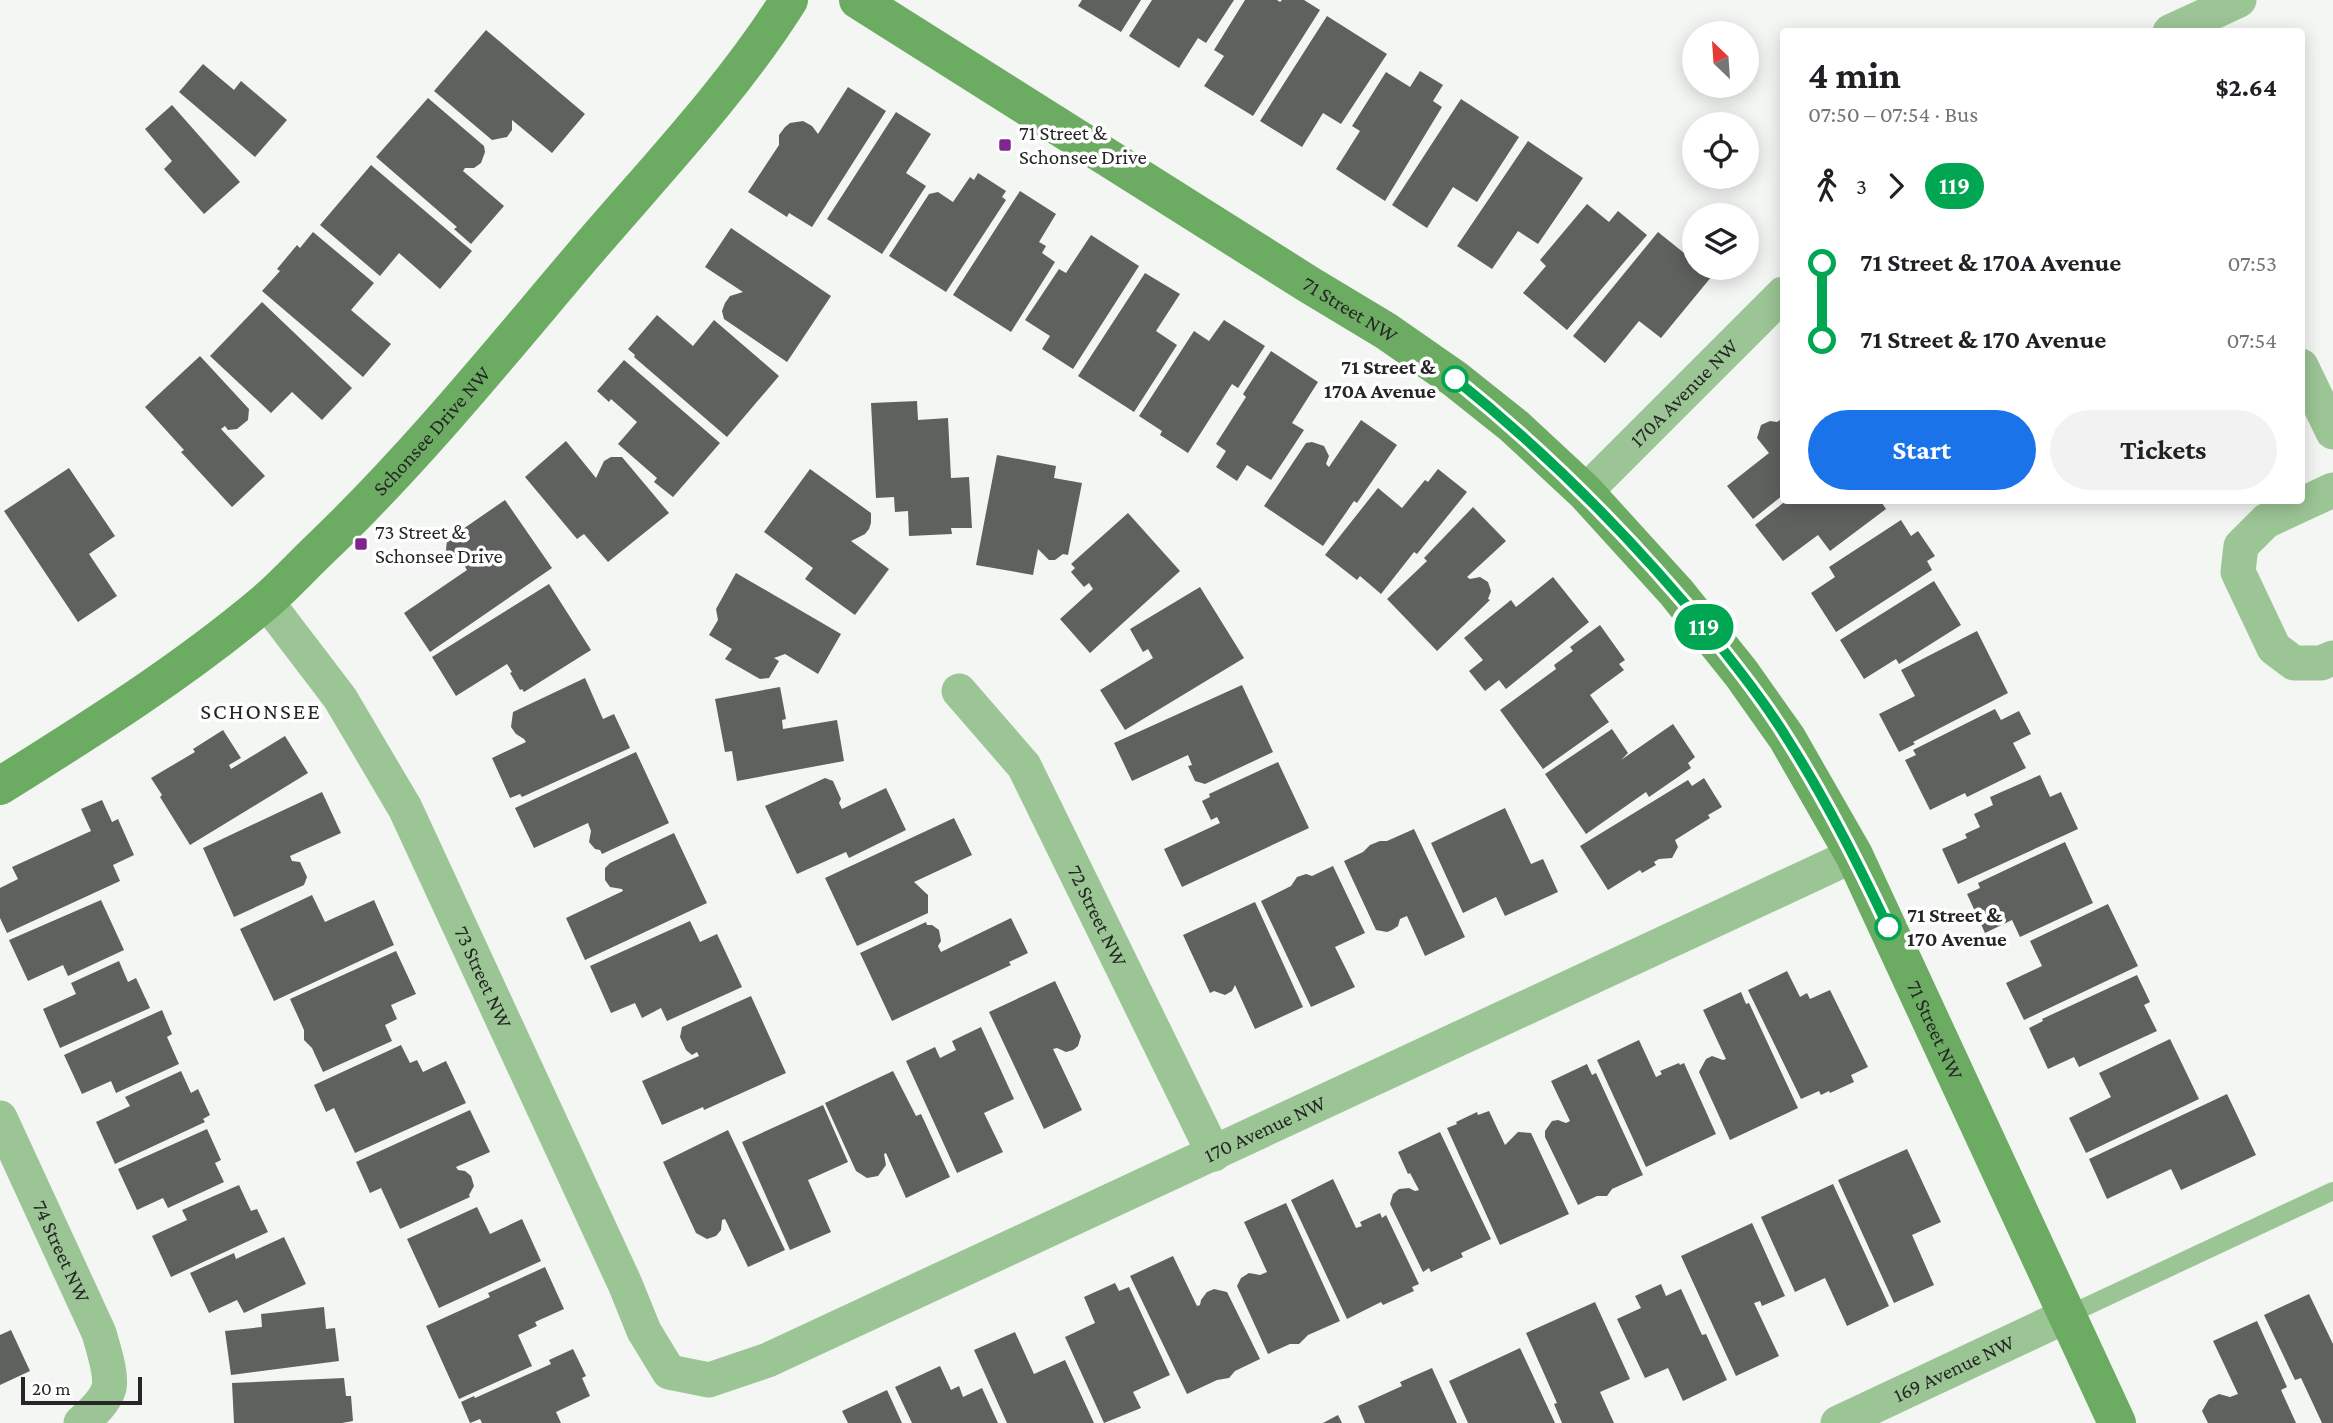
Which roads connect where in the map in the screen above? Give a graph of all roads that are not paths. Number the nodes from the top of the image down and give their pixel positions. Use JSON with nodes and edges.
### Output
{"nodes":[{"id":1,"x":789,"y":0,"type":"edge"},
{"id":2,"x":858,"y":0,"type":"edge"},
{"id":3,"x":2239,"y":0,"type":"edge"},
{"id":4,"x":2178,"y":28,"type":"edge"},
{"id":5,"x":1780,"y":297,"type":"edge"},
{"id":6,"x":2305,"y":374,"type":"edge"},
{"id":7,"x":2333,"y":432,"type":"edge"},
{"id":8,"x":2333,"y":489,"type":"edge"},
{"id":9,"x":1584,"y":492,"type":"junction"},
{"id":10,"x":2305,"y":502,"type":"edge"},
{"id":11,"x":2302,"y":504,"type":"edge"},
{"id":12,"x":266,"y":601,"type":"junction"},
{"id":13,"x":2333,"y":658,"type":"edge"},
{"id":14,"x":959,"y":691,"type":"dead end"},
{"id":15,"x":0,"y":786,"type":"edge"},
{"id":16,"x":1854,"y":855,"type":"junction"},
{"id":17,"x":0,"y":1118,"type":"edge"},
{"id":18,"x":1214,"y":1154,"type":"junction"},
{"id":19,"x":2333,"y":1191,"type":"edge"},
{"id":20,"x":2067,"y":1315,"type":"junction"},
{"id":21,"x":669,"y":1372,"type":"joint"},
{"id":22,"x":81,"y":1423,"type":"edge"},
{"id":23,"x":1839,"y":1423,"type":"edge"},
{"id":24,"x":2117,"y":1423,"type":"edge"}],
"edges":[{"from":1,"to":12,"type":"street","name":"Schonsee Drive NW"},
{"from":2,"to":9,"type":"street","name":"71 Street NW"},
{"from":3,"to":4,"type":"street"},
{"from":5,"to":9,"type":"street","name":"170A Avenue NW"},
{"from":6,"to":7,"type":"street"},
{"from":8,"to":10,"type":"street"},
{"from":9,"to":16,"type":"street","name":"71 Street NW"},
{"from":11,"to":13,"type":"street"},
{"from":12,"to":15,"type":"street","name":"Schonsee Drive NW"},
{"from":12,"to":21,"type":"street","name":"73 Street NW"},
{"from":14,"to":18,"type":"street","name":"72 Street NW"},
{"from":16,"to":18,"type":"street","name":"170 Avenue NW"},
{"from":16,"to":20,"type":"street","name":"71 Street NW"},
{"from":17,"to":22,"type":"street","name":"74 Street NW"},
{"from":18,"to":21,"type":"street","name":"170 Avenue NW"},
{"from":19,"to":20,"type":"lane"},
{"from":20,"to":23,"type":"street","name":"169 Avenue NW"},
{"from":20,"to":24,"type":"street","name":"71 Street NW"}]}
